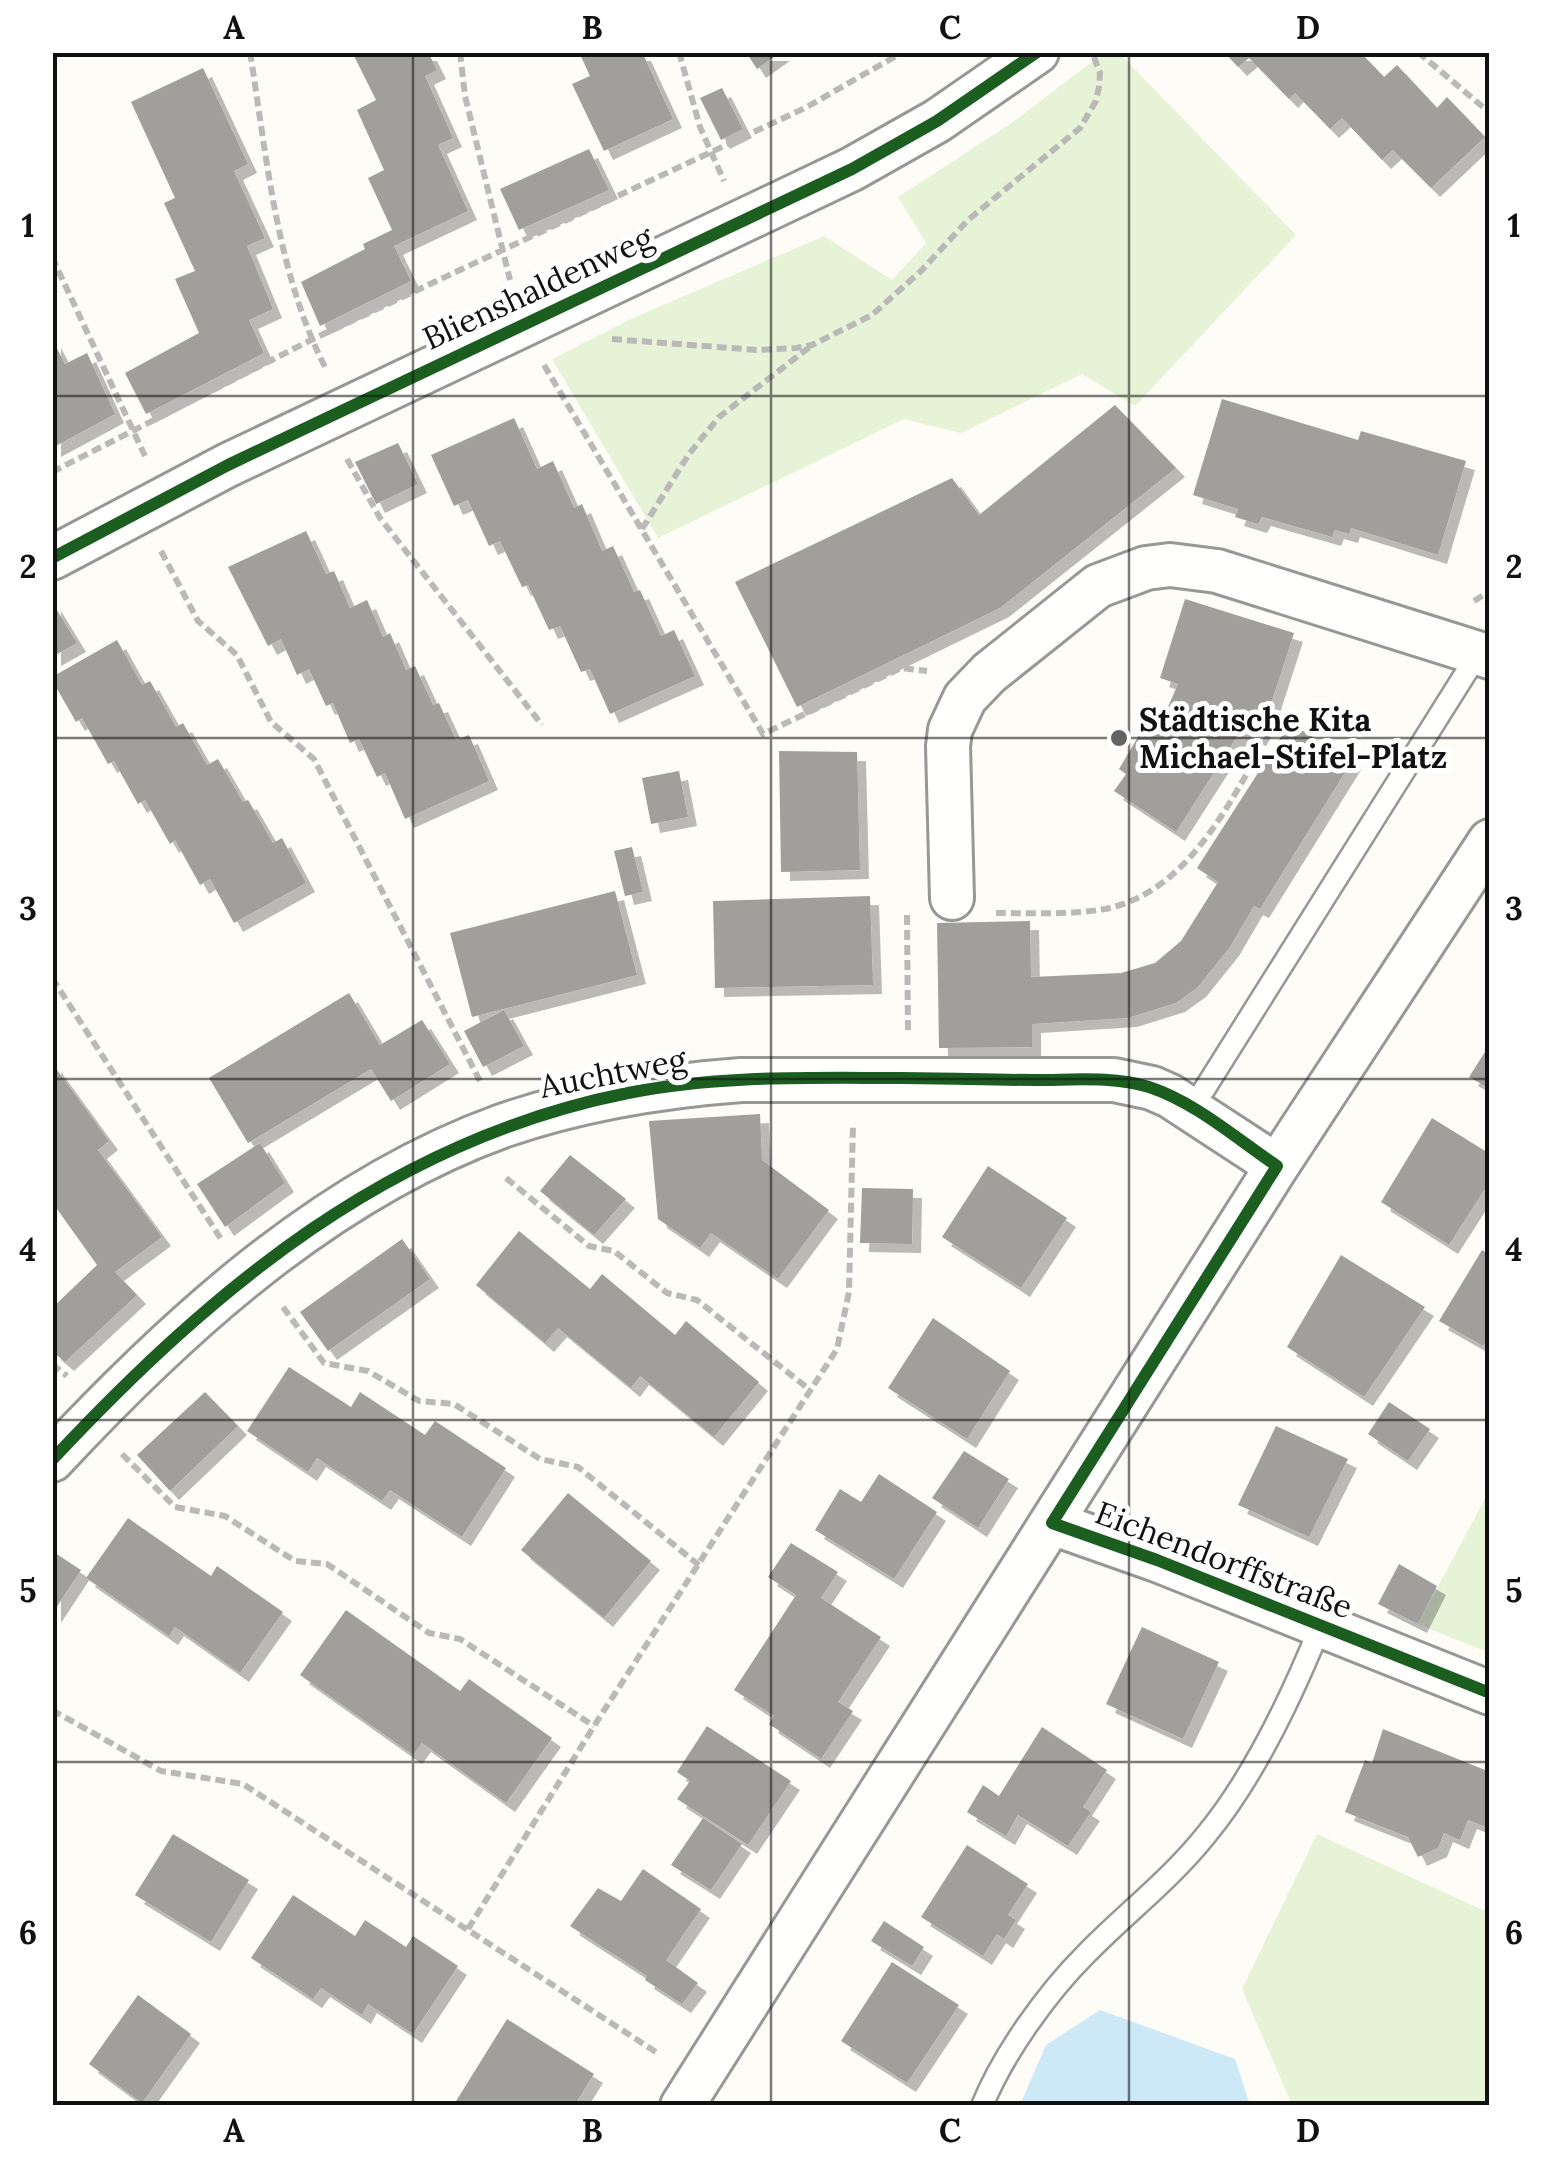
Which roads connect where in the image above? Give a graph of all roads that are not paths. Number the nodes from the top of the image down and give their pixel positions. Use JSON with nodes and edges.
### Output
{"nodes":[{"id":1,"x":1037,"y":52,"type":"edge"},
{"id":2,"x":52,"y":558,"type":"edge"},
{"id":3,"x":1484,"y":654,"type":"edge"},
{"id":4,"x":1490,"y":841,"type":"edge"},
{"id":5,"x":952,"y":898,"type":"road end"},
{"id":6,"x":1192,"y":1109,"type":"junction"},
{"id":7,"x":1277,"y":1166,"type":"junction"},
{"id":8,"x":52,"y":1460,"type":"edge"},
{"id":9,"x":1052,"y":1523,"type":"junction"},
{"id":10,"x":1320,"y":1626,"type":"junction"},
{"id":11,"x":1490,"y":1693,"type":"edge"},
{"id":12,"x":690,"y":2093,"type":"edge"},
{"id":13,"x":982,"y":2106,"type":"edge"}],
"edges":[{"from":1,"to":2,"type":"street","name":"Blienshaldenweg"},
{"from":3,"to":5,"type":"street"},
{"from":3,"to":6,"type":"lane"},
{"from":4,"to":7,"type":"street","name":"Eichendorffstraße"},
{"from":6,"to":7,"type":"street","name":"Auchtweg"},
{"from":6,"to":8,"type":"street","name":"Auchtweg"},
{"from":7,"to":9,"type":"street","name":"Eichendorffstraße"},
{"from":9,"to":10,"type":"street","name":"Eichendorffstraße"},
{"from":9,"to":12,"type":"street","name":"Eichendorffstraße"},
{"from":10,"to":11,"type":"street","name":"Eichendorffstraße"},
{"from":10,"to":13,"type":"lane"}]}
